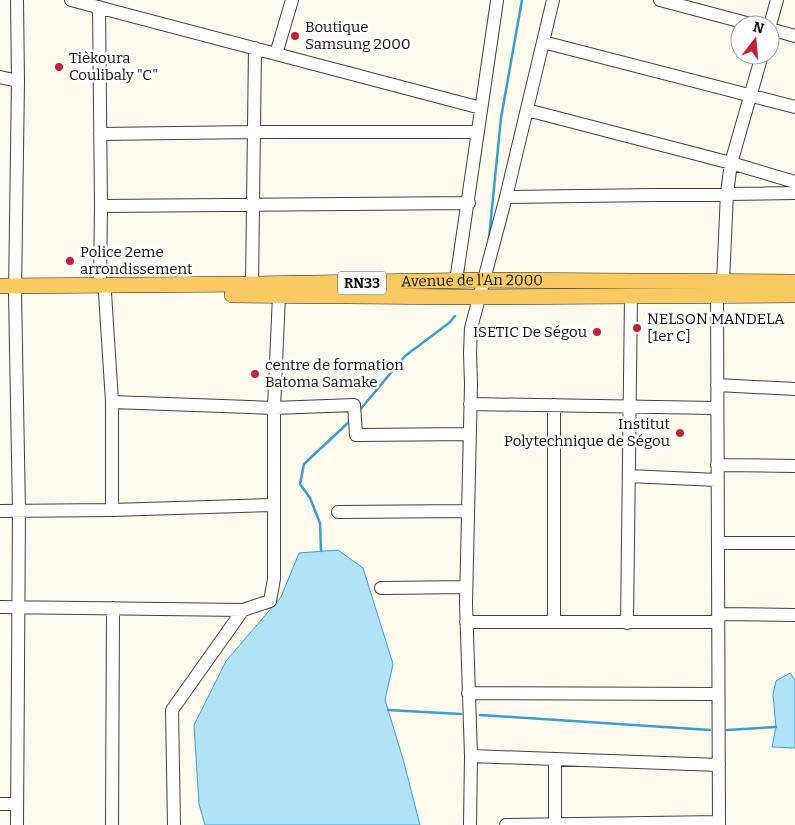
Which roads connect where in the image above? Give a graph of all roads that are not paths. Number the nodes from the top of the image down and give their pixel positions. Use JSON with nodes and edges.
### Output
{"nodes":[{"id":1,"x":16,"y":0,"type":"edge"},
{"id":2,"x":71,"y":0,"type":"edge"},
{"id":3,"x":292,"y":0,"type":"edge"},
{"id":4,"x":496,"y":0,"type":"edge"},
{"id":5,"x":553,"y":0,"type":"edge"},
{"id":6,"x":660,"y":0,"type":"edge"},
{"id":7,"x":777,"y":0,"type":"edge"},
{"id":8,"x":99,"y":7,"type":"junction"},
{"id":9,"x":773,"y":15,"type":"edge"},
{"id":10,"x":730,"y":19,"type":"edge"},
{"id":11,"x":780,"y":32,"type":"edge"},
{"id":12,"x":795,"y":36,"type":"edge"},
{"id":13,"x":543,"y":42,"type":"junction"},
{"id":14,"x":255,"y":48,"type":"junction"},
{"id":15,"x":276,"y":54,"type":"junction"},
{"id":16,"x":759,"y":65,"type":"edge"},
{"id":17,"x":0,"y":77,"type":"edge"},
{"id":18,"x":18,"y":81,"type":"junction"},
{"id":19,"x":751,"y":96,"type":"junction"},
{"id":20,"x":795,"y":107,"type":"edge"},
{"id":21,"x":481,"y":108,"type":"junction"},
{"id":22,"x":527,"y":110,"type":"junction"},
{"id":23,"x":255,"y":132,"type":"junction"},
{"id":24,"x":478,"y":132,"type":"junction"},
{"id":25,"x":100,"y":134,"type":"junction"},
{"id":26,"x":731,"y":163,"type":"junction"},
{"id":27,"x":795,"y":182,"type":"edge"},
{"id":28,"x":727,"y":193,"type":"junction"},
{"id":29,"x":795,"y":193,"type":"edge"},
{"id":30,"x":506,"y":197,"type":"junction"},
{"id":31,"x":469,"y":204,"type":"junction"},
{"id":32,"x":101,"y":206,"type":"junction"},
{"id":33,"x":253,"y":206,"type":"junction"},
{"id":34,"x":485,"y":280,"type":"junction"},
{"id":35,"x":456,"y":281,"type":"junction"},
{"id":36,"x":723,"y":282,"type":"junction"},
{"id":37,"x":795,"y":282,"type":"edge"},
{"id":38,"x":252,"y":284,"type":"junction"},
{"id":39,"x":102,"y":289,"type":"junction"},
{"id":40,"x":7,"y":290,"type":"edge"},
{"id":41,"x":279,"y":295,"type":"junction"},
{"id":42,"x":795,"y":295,"type":"edge"},
{"id":43,"x":480,"y":296,"type":"junction"},
{"id":44,"x":631,"y":296,"type":"junction"},
{"id":45,"x":717,"y":296,"type":"junction"},
{"id":46,"x":717,"y":385,"type":"junction"},
{"id":47,"x":795,"y":389,"type":"edge"},
{"id":48,"x":112,"y":402,"type":"junction"},
{"id":49,"x":470,"y":404,"type":"junction"},
{"id":50,"x":554,"y":405,"type":"junction"},
{"id":51,"x":629,"y":406,"type":"junction"},
{"id":52,"x":274,"y":408,"type":"junction"},
{"id":53,"x":716,"y":408,"type":"junction"},
{"id":54,"x":470,"y":434,"type":"junction"},
{"id":55,"x":717,"y":465,"type":"junction"},
{"id":56,"x":795,"y":466,"type":"edge"},
{"id":57,"x":629,"y":476,"type":"junction"},
{"id":58,"x":717,"y":480,"type":"junction"},
{"id":59,"x":273,"y":505,"type":"junction"},
{"id":60,"x":19,"y":510,"type":"junction"},
{"id":61,"x":112,"y":510,"type":"junction"},
{"id":62,"x":0,"y":511,"type":"edge"},
{"id":63,"x":468,"y":511,"type":"junction"},
{"id":64,"x":338,"y":512,"type":"dead end"},
{"id":65,"x":718,"y":543,"type":"junction"},
{"id":66,"x":795,"y":543,"type":"edge"},
{"id":67,"x":466,"y":587,"type":"junction"},
{"id":68,"x":382,"y":588,"type":"dead end"},
{"id":69,"x":0,"y":607,"type":"edge"},
{"id":70,"x":19,"y":607,"type":"junction"},
{"id":71,"x":113,"y":608,"type":"junction"},
{"id":72,"x":242,"y":610,"type":"junction"},
{"id":73,"x":795,"y":615,"type":"edge"},
{"id":74,"x":718,"y":618,"type":"junction"},
{"id":75,"x":466,"y":622,"type":"junction"},
{"id":76,"x":554,"y":622,"type":"junction"},
{"id":77,"x":627,"y":623,"type":"junction"},
{"id":78,"x":468,"y":693,"type":"junction"},
{"id":79,"x":718,"y":694,"type":"junction"},
{"id":80,"x":471,"y":756,"type":"junction"},
{"id":81,"x":555,"y":760,"type":"junction"},
{"id":82,"x":719,"y":765,"type":"junction"},
{"id":83,"x":0,"y":804,"type":"edge"},
{"id":84,"x":17,"y":804,"type":"junction"},
{"id":85,"x":719,"y":824,"type":"edge"},
{"id":86,"x":17,"y":825,"type":"edge"},
{"id":87,"x":112,"y":825,"type":"edge"},
{"id":88,"x":174,"y":825,"type":"edge"},
{"id":89,"x":470,"y":825,"type":"edge"},
{"id":90,"x":506,"y":825,"type":"edge"},
{"id":91,"x":555,"y":825,"type":"edge"}],
"edges":[{"from":1,"to":18,"type":"street"},
{"from":2,"to":8,"type":"street"},
{"from":3,"to":15,"type":"street"},
{"from":4,"to":21,"type":"street"},
{"from":5,"to":13,"type":"street"},
{"from":6,"to":10,"type":"street"},
{"from":7,"to":9,"type":"street"},
{"from":8,"to":14,"type":"street"},
{"from":8,"to":25,"type":"street"},
{"from":11,"to":12,"type":"street"},
{"from":13,"to":19,"type":"street"},
{"from":13,"to":22,"type":"street"},
{"from":14,"to":15,"type":"street"},
{"from":14,"to":23,"type":"street"},
{"from":15,"to":21,"type":"street"},
{"from":16,"to":19,"type":"street"},
{"from":17,"to":18,"type":"street"},
{"from":18,"to":40,"type":"street"},
{"from":19,"to":20,"type":"street"},
{"from":19,"to":26,"type":"street"},
{"from":21,"to":24,"type":"street"},
{"from":22,"to":26,"type":"street"},
{"from":22,"to":30,"type":"street"},
{"from":23,"to":24,"type":"street"},
{"from":23,"to":25,"type":"street"},
{"from":23,"to":33,"type":"street"},
{"from":24,"to":31,"type":"street"},
{"from":25,"to":32,"type":"street"},
{"from":26,"to":27,"type":"street"},
{"from":26,"to":28,"type":"street"},
{"from":28,"to":29,"type":"street"},
{"from":28,"to":30,"type":"street"},
{"from":28,"to":36,"type":"street"},
{"from":30,"to":34,"type":"street"},
{"from":31,"to":33,"type":"street"},
{"from":31,"to":35,"type":"street"},
{"from":32,"to":33,"type":"street"},
{"from":32,"to":39,"type":"street"},
{"from":33,"to":38,"type":"street"},
{"from":34,"to":35,"type":"main road","name":"Avenue de l'An 2000","number":"RN33"},
{"from":34,"to":36,"type":"main road","name":"Avenue de l'An 2000","number":"RN33"},
{"from":34,"to":43,"type":"street"},
{"from":35,"to":38,"type":"main road","name":"Avenue de l'An 2000","number":"RN33"},
{"from":36,"to":37,"type":"main road","name":"Avenue de l'An 2000","number":"RN33"},
{"from":38,"to":39,"type":"main road","name":"Avenue de l'An 2000","number":"RN33"},
{"from":39,"to":40,"type":"main road","name":"Avenue de l'An 2000","number":"RN33"},
{"from":39,"to":41,"type":"main road","name":"Avenue de l'An 2000","number":"RN33"},
{"from":39,"to":48,"type":"street"},
{"from":40,"to":60,"type":"street"},
{"from":41,"to":43,"type":"main road","name":"Avenue de l'An 2000","number":"RN33"},
{"from":41,"to":52,"type":"street"},
{"from":42,"to":45,"type":"main road","name":"Avenue de l'An 2000","number":"RN33"},
{"from":43,"to":44,"type":"main road","name":"Avenue de l'An 2000","number":"RN33"},
{"from":43,"to":49,"type":"street"},
{"from":44,"to":45,"type":"main road","name":"Avenue de l'An 2000","number":"RN33"},
{"from":44,"to":51,"type":"street"},
{"from":45,"to":46,"type":"street"},
{"from":46,"to":47,"type":"street"},
{"from":46,"to":53,"type":"street"},
{"from":48,"to":52,"type":"street"},
{"from":48,"to":61,"type":"street"},
{"from":49,"to":50,"type":"street"},
{"from":49,"to":54,"type":"street"},
{"from":50,"to":51,"type":"street"},
{"from":50,"to":76,"type":"street"},
{"from":51,"to":53,"type":"street"},
{"from":51,"to":57,"type":"street"},
{"from":52,"to":54,"type":"street"},
{"from":52,"to":59,"type":"street"},
{"from":53,"to":55,"type":"street"},
{"from":54,"to":63,"type":"street"},
{"from":55,"to":56,"type":"street"},
{"from":55,"to":58,"type":"street"},
{"from":57,"to":58,"type":"street"},
{"from":57,"to":77,"type":"street"},
{"from":58,"to":65,"type":"street"},
{"from":59,"to":61,"type":"street"},
{"from":59,"to":72,"type":"street"},
{"from":60,"to":61,"type":"street"},
{"from":60,"to":62,"type":"street"},
{"from":60,"to":70,"type":"street"},
{"from":63,"to":64,"type":"street"},
{"from":63,"to":67,"type":"street"},
{"from":65,"to":66,"type":"street"},
{"from":65,"to":74,"type":"street"},
{"from":67,"to":68,"type":"street"},
{"from":67,"to":75,"type":"street"},
{"from":69,"to":70,"type":"street"},
{"from":70,"to":71,"type":"street"},
{"from":70,"to":84,"type":"street"},
{"from":71,"to":72,"type":"street"},
{"from":71,"to":87,"type":"street"},
{"from":72,"to":88,"type":"street"},
{"from":73,"to":74,"type":"street"},
{"from":74,"to":77,"type":"street"},
{"from":74,"to":79,"type":"street"},
{"from":75,"to":76,"type":"street"},
{"from":75,"to":78,"type":"street"},
{"from":76,"to":77,"type":"street"},
{"from":78,"to":79,"type":"street"},
{"from":78,"to":80,"type":"street"},
{"from":79,"to":82,"type":"street"},
{"from":80,"to":81,"type":"street"},
{"from":80,"to":89,"type":"street"},
{"from":81,"to":82,"type":"street"},
{"from":81,"to":91,"type":"street"},
{"from":82,"to":85,"type":"street"},
{"from":83,"to":84,"type":"street"},
{"from":84,"to":86,"type":"street"},
{"from":85,"to":91,"type":"street"},
{"from":90,"to":91,"type":"street"}]}
